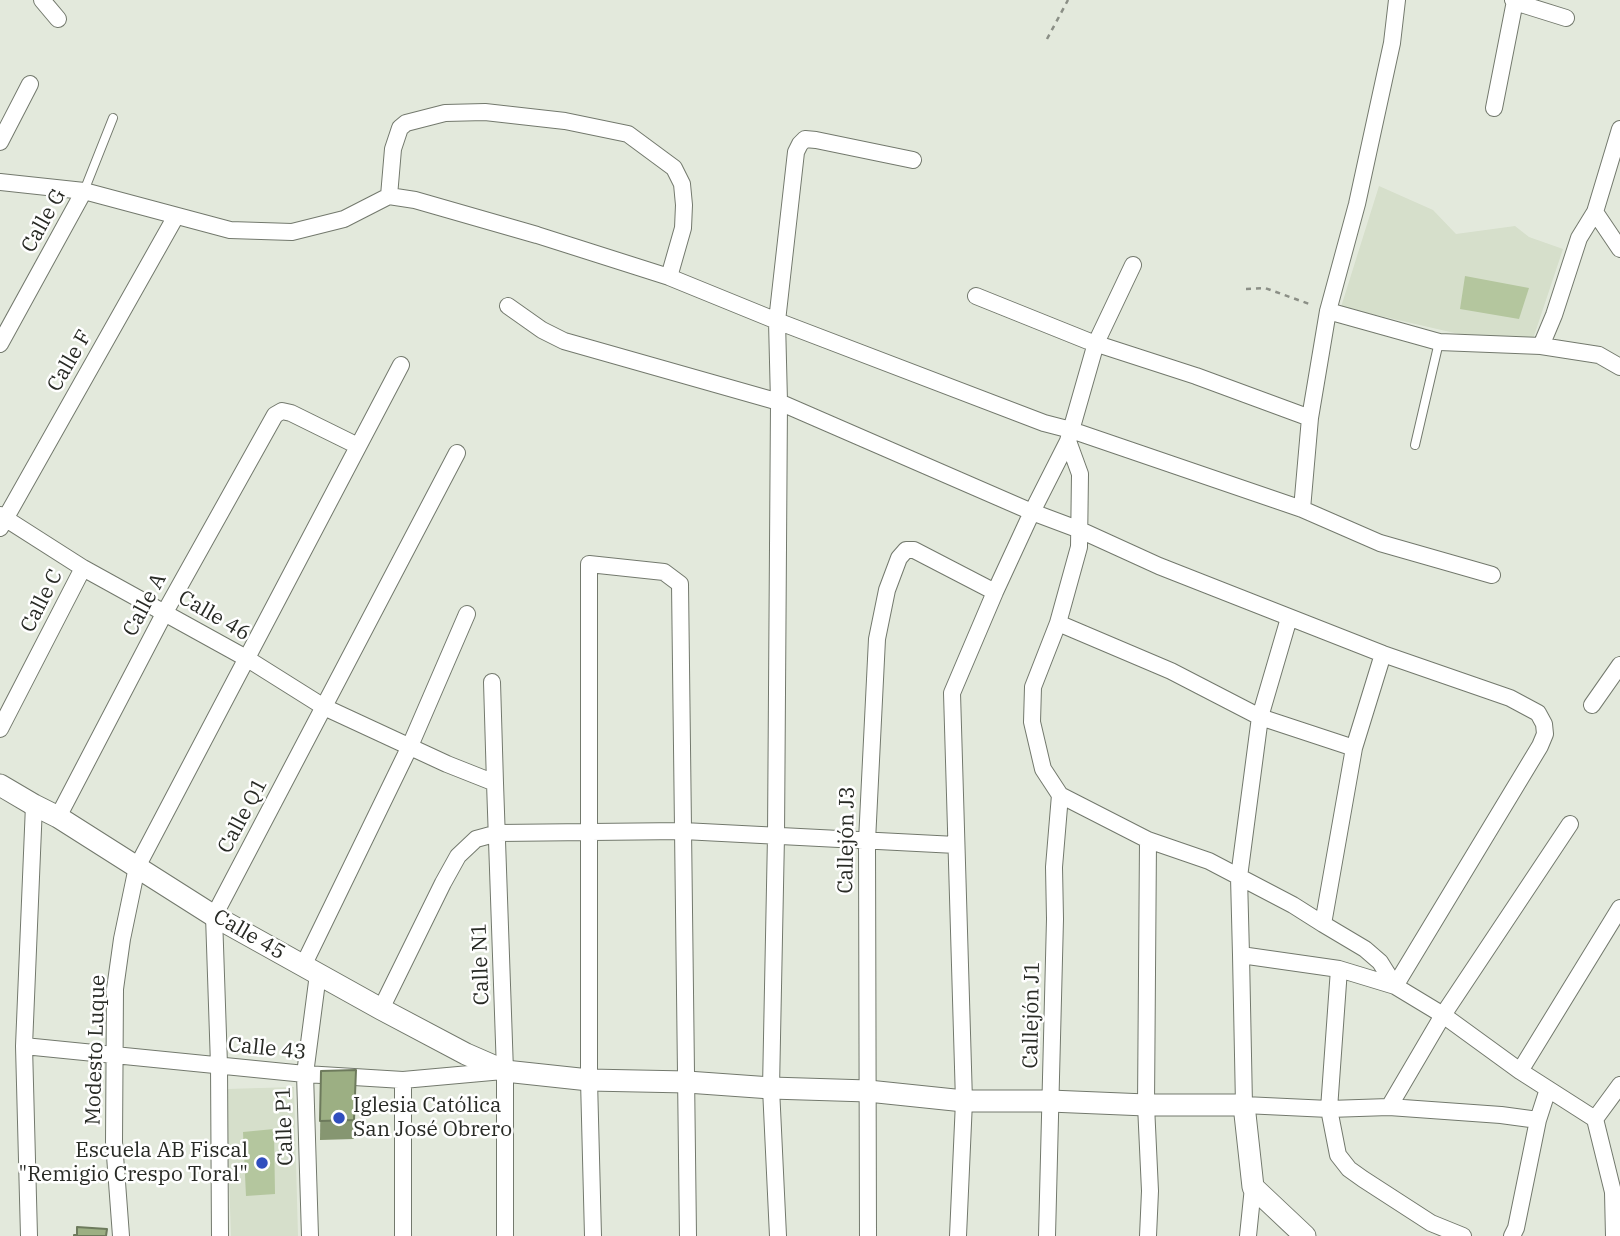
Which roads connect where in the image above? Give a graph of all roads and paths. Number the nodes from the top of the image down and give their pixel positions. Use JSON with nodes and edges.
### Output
{"nodes":[{"id":1,"x":43,"y":0,"type":"edge"},
{"id":2,"x":1068,"y":0,"type":"edge"},
{"id":3,"x":1397,"y":0,"type":"edge"},
{"id":4,"x":1514,"y":1,"type":"edge"},
{"id":5,"x":1566,"y":18,"type":"dead end"},
{"id":6,"x":58,"y":19,"type":"dead end"},
{"id":7,"x":1047,"y":39,"type":"dead end"},
{"id":8,"x":30,"y":84,"type":"dead end"},
{"id":9,"x":1494,"y":108,"type":"dead end"},
{"id":10,"x":113,"y":118,"type":"dead end"},
{"id":11,"x":1620,"y":130,"type":"edge"},
{"id":12,"x":0,"y":142,"type":"edge"},
{"id":13,"x":913,"y":160,"type":"dead end"},
{"id":14,"x":0,"y":181,"type":"edge"},
{"id":15,"x":84,"y":191,"type":"junction"},
{"id":16,"x":389,"y":197,"type":"junction"},
{"id":17,"x":1595,"y":212,"type":"junction"},
{"id":18,"x":176,"y":216,"type":"junction"},
{"id":19,"x":1620,"y":249,"type":"edge"},
{"id":20,"x":1133,"y":265,"type":"dead end"},
{"id":21,"x":669,"y":277,"type":"junction"},
{"id":22,"x":1245,"y":289,"type":"dead end"},
{"id":23,"x":976,"y":296,"type":"dead end"},
{"id":24,"x":508,"y":306,"type":"dead end"},
{"id":25,"x":1328,"y":311,"type":"junction"},
{"id":26,"x":777,"y":321,"type":"junction"},
{"id":27,"x":1439,"y":342,"type":"junction"},
{"id":28,"x":1096,"y":343,"type":"junction"},
{"id":29,"x":0,"y":344,"type":"edge"},
{"id":30,"x":1541,"y":346,"type":"junction"},
{"id":31,"x":401,"y":365,"type":"dead end"},
{"id":32,"x":1620,"y":367,"type":"edge"},
{"id":33,"x":779,"y":402,"type":"junction"},
{"id":34,"x":1310,"y":418,"type":"junction"},
{"id":35,"x":1070,"y":435,"type":"junction"},
{"id":36,"x":1415,"y":445,"type":"dead end"},
{"id":37,"x":358,"y":446,"type":"junction"},
{"id":38,"x":457,"y":453,"type":"dead end"},
{"id":39,"x":1302,"y":509,"type":"junction"},
{"id":40,"x":1032,"y":512,"type":"junction"},
{"id":41,"x":2,"y":520,"type":"edge"},
{"id":42,"x":1080,"y":530,"type":"junction"},
{"id":43,"x":83,"y":568,"type":"junction"},
{"id":44,"x":1492,"y":575,"type":"dead end"},
{"id":45,"x":995,"y":592,"type":"junction"},
{"id":46,"x":165,"y":612,"type":"junction"},
{"id":47,"x":467,"y":614,"type":"dead end"},
{"id":48,"x":1290,"y":618,"type":"junction"},
{"id":49,"x":1058,"y":623,"type":"junction"},
{"id":50,"x":1382,"y":654,"type":"junction"},
{"id":51,"x":246,"y":658,"type":"junction"},
{"id":52,"x":1620,"y":665,"type":"edge"},
{"id":53,"x":492,"y":682,"type":"dead end"},
{"id":54,"x":1592,"y":705,"type":"dead end"},
{"id":55,"x":324,"y":707,"type":"junction"},
{"id":56,"x":1260,"y":717,"type":"junction"},
{"id":57,"x":0,"y":729,"type":"edge"},
{"id":58,"x":410,"y":746,"type":"junction"},
{"id":59,"x":1354,"y":748,"type":"junction"},
{"id":60,"x":495,"y":783,"type":"junction"},
{"id":61,"x":0,"y":785,"type":"edge"},
{"id":62,"x":1060,"y":795,"type":"junction"},
{"id":63,"x":34,"y":805,"type":"junction"},
{"id":64,"x":58,"y":817,"type":"junction"},
{"id":65,"x":1570,"y":824,"type":"dead end"},
{"id":66,"x":683,"y":831,"type":"junction"},
{"id":67,"x":588,"y":832,"type":"junction"},
{"id":68,"x":498,"y":833,"type":"junction"},
{"id":69,"x":776,"y":836,"type":"junction"},
{"id":70,"x":1147,"y":840,"type":"junction"},
{"id":71,"x":867,"y":841,"type":"junction"},
{"id":72,"x":956,"y":845,"type":"junction"},
{"id":73,"x":137,"y":867,"type":"junction"},
{"id":74,"x":1239,"y":877,"type":"junction"},
{"id":75,"x":1620,"y":908,"type":"edge"},
{"id":76,"x":214,"y":916,"type":"junction"},
{"id":77,"x":1323,"y":924,"type":"junction"},
{"id":78,"x":1241,"y":955,"type":"junction"},
{"id":79,"x":1339,"y":969,"type":"junction"},
{"id":80,"x":311,"y":970,"type":"junction"},
{"id":81,"x":1395,"y":986,"type":"junction"},
{"id":82,"x":381,"y":1009,"type":"junction"},
{"id":83,"x":1443,"y":1015,"type":"junction"},
{"id":84,"x":24,"y":1046,"type":"junction"},
{"id":85,"x":115,"y":1055,"type":"junction"},
{"id":86,"x":219,"y":1065,"type":"junction"},
{"id":87,"x":505,"y":1071,"type":"junction"},
{"id":88,"x":1520,"y":1071,"type":"junction"},
{"id":89,"x":305,"y":1074,"type":"junction"},
{"id":90,"x":403,"y":1080,"type":"junction"},
{"id":91,"x":589,"y":1080,"type":"junction"},
{"id":92,"x":687,"y":1082,"type":"junction"},
{"id":93,"x":1620,"y":1085,"type":"edge"},
{"id":94,"x":771,"y":1088,"type":"junction"},
{"id":95,"x":1548,"y":1090,"type":"junction"},
{"id":96,"x":868,"y":1091,"type":"junction"},
{"id":97,"x":964,"y":1101,"type":"junction"},
{"id":98,"x":1051,"y":1101,"type":"junction"},
{"id":99,"x":1146,"y":1105,"type":"junction"},
{"id":100,"x":1244,"y":1105,"type":"junction"},
{"id":101,"x":1389,"y":1107,"type":"junction"},
{"id":102,"x":1329,"y":1109,"type":"junction"},
{"id":103,"x":1595,"y":1119,"type":"junction"},
{"id":104,"x":1538,"y":1120,"type":"junction"},
{"id":105,"x":1253,"y":1187,"type":"junction"},
{"id":106,"x":1617,"y":1193,"type":"edge"},
{"id":107,"x":29,"y":1236,"type":"edge"},
{"id":108,"x":121,"y":1236,"type":"edge"},
{"id":109,"x":220,"y":1236,"type":"edge"},
{"id":110,"x":310,"y":1236,"type":"edge"},
{"id":111,"x":403,"y":1236,"type":"edge"},
{"id":112,"x":505,"y":1236,"type":"edge"},
{"id":113,"x":593,"y":1236,"type":"edge"},
{"id":114,"x":688,"y":1236,"type":"edge"},
{"id":115,"x":778,"y":1236,"type":"edge"},
{"id":116,"x":868,"y":1236,"type":"edge"},
{"id":117,"x":958,"y":1236,"type":"edge"},
{"id":118,"x":1048,"y":1236,"type":"edge"},
{"id":119,"x":1148,"y":1236,"type":"edge"},
{"id":120,"x":1248,"y":1236,"type":"edge"},
{"id":121,"x":1305,"y":1236,"type":"edge"},
{"id":122,"x":1463,"y":1236,"type":"edge"},
{"id":123,"x":1512,"y":1236,"type":"edge"},
{"id":124,"x":1614,"y":1236,"type":"edge"}],
"edges":[{"from":1,"to":6,"type":"street"},
{"from":2,"to":7,"type":"path"},
{"from":3,"to":25,"type":"street"},
{"from":4,"to":5,"type":"street"},
{"from":4,"to":9,"type":"street"},
{"from":8,"to":12,"type":"street"},
{"from":10,"to":15,"type":"lane"},
{"from":11,"to":17,"type":"street"},
{"from":13,"to":26,"type":"street"},
{"from":14,"to":15,"type":"street"},
{"from":15,"to":18,"type":"street"},
{"from":15,"to":29,"type":"street","name":"Calle G"},
{"from":16,"to":18,"type":"street"},
{"from":16,"to":21,"type":"street"},
{"from":16,"to":21,"type":"street"},
{"from":17,"to":19,"type":"street"},
{"from":17,"to":30,"type":"street"},
{"from":18,"to":41,"type":"street","name":"Calle F"},
{"from":20,"to":28,"type":"street"},
{"from":21,"to":26,"type":"street"},
{"from":22,"to":25,"type":"path"},
{"from":23,"to":28,"type":"street"},
{"from":24,"to":33,"type":"street"},
{"from":25,"to":27,"type":"street"},
{"from":25,"to":34,"type":"street"},
{"from":26,"to":33,"type":"street"},
{"from":26,"to":35,"type":"street"},
{"from":27,"to":30,"type":"street"},
{"from":27,"to":36,"type":"lane"},
{"from":28,"to":34,"type":"street"},
{"from":28,"to":35,"type":"street"},
{"from":30,"to":32,"type":"street"},
{"from":31,"to":37,"type":"street","name":"Modesto Luque"},
{"from":33,"to":40,"type":"street"},
{"from":33,"to":69,"type":"street"},
{"from":34,"to":39,"type":"street"},
{"from":35,"to":39,"type":"street"},
{"from":35,"to":40,"type":"street"},
{"from":35,"to":42,"type":"street"},
{"from":37,"to":46,"type":"street","name":"Calle A"},
{"from":37,"to":51,"type":"street","name":"Modesto Luque"},
{"from":38,"to":55,"type":"street","name":"Calle Q1"},
{"from":39,"to":44,"type":"street"},
{"from":40,"to":42,"type":"street"},
{"from":40,"to":45,"type":"street"},
{"from":41,"to":43,"type":"street","name":"Calle 46"},
{"from":42,"to":48,"type":"street"},
{"from":42,"to":49,"type":"street"},
{"from":43,"to":46,"type":"street","name":"Calle 46"},
{"from":43,"to":57,"type":"street","name":"Calle C"},
{"from":45,"to":71,"type":"street","name":"Callejón J3"},
{"from":45,"to":72,"type":"street"},
{"from":46,"to":51,"type":"street","name":"Calle 46"},
{"from":46,"to":64,"type":"street","name":"Calle A"},
{"from":47,"to":58,"type":"street","name":"Calle P1"},
{"from":48,"to":50,"type":"street"},
{"from":48,"to":56,"type":"street"},
{"from":49,"to":56,"type":"street"},
{"from":49,"to":62,"type":"street"},
{"from":50,"to":59,"type":"street"},
{"from":50,"to":81,"type":"street"},
{"from":51,"to":55,"type":"street","name":"Calle 46"},
{"from":51,"to":73,"type":"street","name":"Modesto Luque"},
{"from":52,"to":54,"type":"street"},
{"from":53,"to":60,"type":"street","name":"Calle N1"},
{"from":55,"to":58,"type":"street","name":"Calle 46"},
{"from":55,"to":76,"type":"street","name":"Calle Q1"},
{"from":56,"to":59,"type":"street"},
{"from":56,"to":74,"type":"street"},
{"from":58,"to":60,"type":"street"},
{"from":58,"to":80,"type":"street","name":"Calle P1"},
{"from":59,"to":77,"type":"street"},
{"from":60,"to":68,"type":"street","name":"Calle N1"},
{"from":61,"to":63,"type":"street","name":"Calle 45"},
{"from":62,"to":70,"type":"street"},
{"from":62,"to":98,"type":"street","name":"Callejón J1"},
{"from":63,"to":64,"type":"street","name":"Calle 45"},
{"from":63,"to":84,"type":"street"},
{"from":64,"to":73,"type":"street","name":"Calle 45"},
{"from":65,"to":83,"type":"street"},
{"from":66,"to":67,"type":"street"},
{"from":66,"to":67,"type":"street"},
{"from":66,"to":69,"type":"street"},
{"from":66,"to":92,"type":"street"},
{"from":67,"to":68,"type":"street"},
{"from":67,"to":91,"type":"street"},
{"from":68,"to":82,"type":"street"},
{"from":68,"to":87,"type":"street","name":"Calle N1"},
{"from":69,"to":71,"type":"street"},
{"from":69,"to":94,"type":"street"},
{"from":70,"to":74,"type":"street"},
{"from":70,"to":99,"type":"street"},
{"from":71,"to":72,"type":"street"},
{"from":71,"to":96,"type":"street","name":"Callejón J3"},
{"from":72,"to":97,"type":"street"},
{"from":73,"to":76,"type":"street","name":"Calle 45"},
{"from":73,"to":85,"type":"street","name":"Modesto Luque"},
{"from":74,"to":77,"type":"street"},
{"from":74,"to":78,"type":"street"},
{"from":75,"to":88,"type":"street"},
{"from":76,"to":80,"type":"street","name":"Calle 45"},
{"from":76,"to":86,"type":"street","name":"Calle Q1"},
{"from":77,"to":81,"type":"street"},
{"from":78,"to":79,"type":"street"},
{"from":78,"to":100,"type":"street"},
{"from":79,"to":81,"type":"street"},
{"from":79,"to":102,"type":"street"},
{"from":80,"to":82,"type":"street","name":"Calle 45"},
{"from":80,"to":89,"type":"street","name":"Calle P1"},
{"from":81,"to":83,"type":"street"},
{"from":82,"to":87,"type":"street","name":"Calle 45"},
{"from":83,"to":88,"type":"street"},
{"from":83,"to":101,"type":"street"},
{"from":84,"to":85,"type":"street","name":"Calle 43"},
{"from":84,"to":107,"type":"street"},
{"from":85,"to":86,"type":"street","name":"Calle 43"},
{"from":85,"to":108,"type":"street","name":"Modesto Luque"},
{"from":86,"to":89,"type":"street","name":"Calle 43"},
{"from":86,"to":109,"type":"street","name":"Calle Q1"},
{"from":87,"to":90,"type":"street","name":"Calle 43"},
{"from":87,"to":91,"type":"street","name":"Calle 45"},
{"from":87,"to":112,"type":"street","name":"Calle N1"},
{"from":88,"to":95,"type":"street"},
{"from":89,"to":90,"type":"street","name":"Calle 43"},
{"from":89,"to":110,"type":"street","name":"Calle P1"},
{"from":90,"to":111,"type":"street"},
{"from":91,"to":92,"type":"street","name":"Calle 45"},
{"from":91,"to":113,"type":"street"},
{"from":92,"to":94,"type":"street","name":"Calle 45"},
{"from":92,"to":114,"type":"street"},
{"from":93,"to":103,"type":"street"},
{"from":94,"to":96,"type":"street","name":"Calle 45"},
{"from":94,"to":115,"type":"street"},
{"from":95,"to":103,"type":"street"},
{"from":95,"to":104,"type":"street"},
{"from":96,"to":97,"type":"street","name":"Calle 45"},
{"from":96,"to":116,"type":"street","name":"Callejón J3"},
{"from":97,"to":98,"type":"street","name":"Calle 45"},
{"from":97,"to":117,"type":"street"},
{"from":98,"to":99,"type":"street","name":"Calle 45"},
{"from":98,"to":118,"type":"street","name":"Callejón J1"},
{"from":99,"to":100,"type":"street","name":"Calle 45"},
{"from":99,"to":119,"type":"street"},
{"from":100,"to":102,"type":"street"},
{"from":100,"to":105,"type":"street"},
{"from":101,"to":102,"type":"street"},
{"from":101,"to":104,"type":"street"},
{"from":102,"to":122,"type":"street"},
{"from":103,"to":106,"type":"street"},
{"from":104,"to":123,"type":"street"},
{"from":105,"to":120,"type":"street"},
{"from":105,"to":121,"type":"street"},
{"from":106,"to":124,"type":"street"}]}
